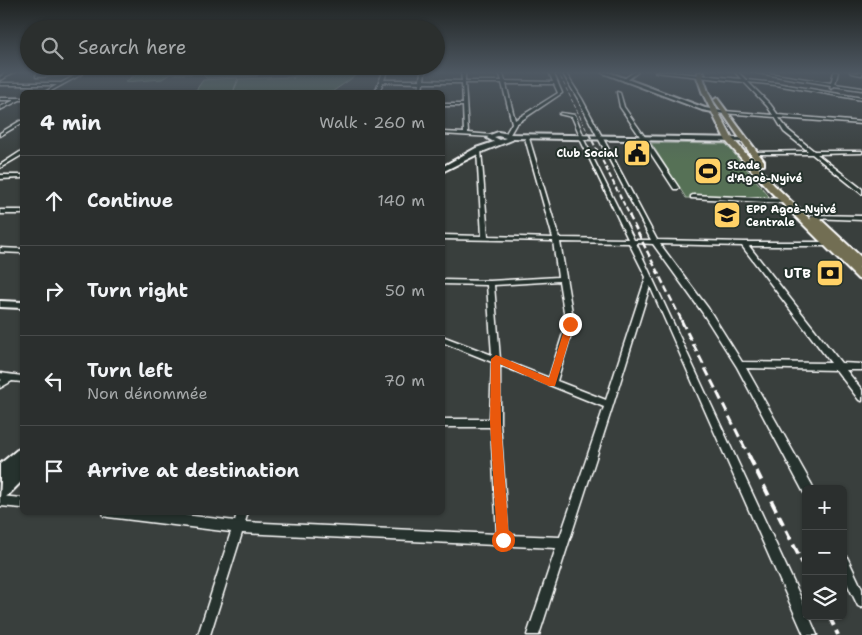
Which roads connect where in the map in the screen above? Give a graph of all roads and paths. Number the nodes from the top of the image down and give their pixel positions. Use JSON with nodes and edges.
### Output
{"nodes":[{"id":1,"x":15,"y":102,"type":"edge"},
{"id":2,"x":464,"y":102,"type":"edge"},
{"id":3,"x":509,"y":102,"type":"edge"},
{"id":4,"x":547,"y":102,"type":"edge"},
{"id":5,"x":581,"y":102,"type":"edge"},
{"id":6,"x":620,"y":102,"type":"edge"},
{"id":7,"x":685,"y":102,"type":"edge"},
{"id":8,"x":711,"y":102,"type":"edge"},
{"id":9,"x":718,"y":102,"type":"edge"},
{"id":10,"x":765,"y":102,"type":"edge"},
{"id":11,"x":445,"y":105,"type":"edge"},
{"id":12,"x":464,"y":105,"type":"junction"},
{"id":13,"x":0,"y":109,"type":"edge"},
{"id":14,"x":714,"y":112,"type":"junction"},
{"id":15,"x":724,"y":112,"type":"junction"},
{"id":16,"x":561,"y":114,"type":"dead end"},
{"id":17,"x":776,"y":116,"type":"junction"},
{"id":18,"x":20,"y":123,"type":"edge"},
{"id":19,"x":514,"y":123,"type":"junction"},
{"id":20,"x":862,"y":123,"type":"edge"},
{"id":21,"x":0,"y":127,"type":"edge"},
{"id":22,"x":14,"y":127,"type":"junction"},
{"id":23,"x":20,"y":127,"type":"edge"},
{"id":24,"x":445,"y":133,"type":"edge"},
{"id":25,"x":466,"y":134,"type":"junction"},
{"id":26,"x":0,"y":135,"type":"edge"},
{"id":27,"x":506,"y":136,"type":"junction"},
{"id":28,"x":491,"y":137,"type":"junction"},
{"id":29,"x":527,"y":138,"type":"junction"},
{"id":30,"x":582,"y":138,"type":"junction"},
{"id":31,"x":600,"y":138,"type":"junction"},
{"id":32,"x":643,"y":138,"type":"junction"},
{"id":33,"x":730,"y":140,"type":"junction"},
{"id":34,"x":745,"y":141,"type":"junction"},
{"id":35,"x":479,"y":150,"type":"junction"},
{"id":36,"x":862,"y":152,"type":"edge"},
{"id":37,"x":752,"y":153,"type":"junction"},
{"id":38,"x":812,"y":153,"type":"junction"},
{"id":39,"x":20,"y":154,"type":"edge"},
{"id":40,"x":445,"y":161,"type":"edge"},
{"id":41,"x":0,"y":167,"type":"edge"},
{"id":42,"x":445,"y":168,"type":"edge"},
{"id":43,"x":0,"y":177,"type":"edge"},
{"id":44,"x":20,"y":177,"type":"edge"},
{"id":45,"x":676,"y":188,"type":"dead end"},
{"id":46,"x":862,"y":192,"type":"edge"},
{"id":47,"x":693,"y":197,"type":"dead end"},
{"id":48,"x":784,"y":200,"type":"junction"},
{"id":49,"x":0,"y":212,"type":"edge"},
{"id":50,"x":20,"y":212,"type":"edge"},
{"id":51,"x":814,"y":217,"type":"junction"},
{"id":52,"x":862,"y":218,"type":"edge"},
{"id":53,"x":445,"y":236,"type":"edge"},
{"id":54,"x":485,"y":238,"type":"junction"},
{"id":55,"x":556,"y":239,"type":"junction"},
{"id":56,"x":632,"y":241,"type":"junction"},
{"id":57,"x":655,"y":242,"type":"junction"},
{"id":58,"x":744,"y":244,"type":"junction"},
{"id":59,"x":829,"y":244,"type":"junction"},
{"id":60,"x":841,"y":244,"type":"junction"},
{"id":61,"x":0,"y":250,"type":"edge"},
{"id":62,"x":20,"y":250,"type":"edge"},
{"id":63,"x":862,"y":264,"type":"edge"},
{"id":64,"x":862,"y":276,"type":"edge"},
{"id":65,"x":648,"y":277,"type":"junction"},
{"id":66,"x":562,"y":279,"type":"junction"},
{"id":67,"x":445,"y":282,"type":"edge"},
{"id":68,"x":490,"y":283,"type":"junction"},
{"id":69,"x":0,"y":304,"type":"edge"},
{"id":70,"x":20,"y":305,"type":"edge"},
{"id":71,"x":445,"y":340,"type":"edge"},
{"id":72,"x":496,"y":359,"type":"junction"},
{"id":73,"x":740,"y":365,"type":"junction"},
{"id":74,"x":838,"y":366,"type":"junction"},
{"id":75,"x":862,"y":366,"type":"edge"},
{"id":76,"x":0,"y":376,"type":"edge"},
{"id":77,"x":12,"y":377,"type":"junction"},
{"id":78,"x":20,"y":379,"type":"edge"},
{"id":79,"x":552,"y":383,"type":"junction"},
{"id":80,"x":0,"y":385,"type":"edge"},
{"id":81,"x":862,"y":397,"type":"edge"},
{"id":82,"x":609,"y":405,"type":"junction"},
{"id":83,"x":445,"y":422,"type":"edge"},
{"id":84,"x":496,"y":423,"type":"junction"},
{"id":85,"x":20,"y":457,"type":"edge"},
{"id":86,"x":0,"y":474,"type":"edge"},
{"id":87,"x":20,"y":474,"type":"edge"},
{"id":88,"x":806,"y":485,"type":"edge"},
{"id":89,"x":0,"y":492,"type":"edge"},
{"id":90,"x":0,"y":501,"type":"edge"},
{"id":91,"x":20,"y":503,"type":"edge"},
{"id":92,"x":134,"y":515,"type":"edge"},
{"id":93,"x":242,"y":515,"type":"edge"},
{"id":94,"x":239,"y":527,"type":"junction"},
{"id":95,"x":503,"y":540,"type":"junction"},
{"id":96,"x":563,"y":543,"type":"junction"},
{"id":97,"x":847,"y":570,"type":"edge"},
{"id":98,"x":862,"y":602,"type":"edge"},
{"id":99,"x":204,"y":635,"type":"edge"},
{"id":100,"x":533,"y":635,"type":"edge"},
{"id":101,"x":811,"y":635,"type":"edge"}],
"edges":[{"from":1,"to":13,"type":"street"},
{"from":2,"to":12,"type":"street"},
{"from":3,"to":19,"type":"street"},
{"from":4,"to":19,"type":"street"},
{"from":5,"to":31,"type":"street"},
{"from":6,"to":32,"type":"street"},
{"from":7,"to":14,"type":"street"},
{"from":8,"to":14,"type":"highway"},
{"from":9,"to":15,"type":"highway"},
{"from":10,"to":17,"type":"street"},
{"from":11,"to":12,"type":"street"},
{"from":12,"to":25,"type":"street"},
{"from":14,"to":15,"type":"street"},
{"from":14,"to":33,"type":"highway"},
{"from":15,"to":17,"type":"street"},
{"from":15,"to":34,"type":"highway"},
{"from":16,"to":30,"type":"street"},
{"from":17,"to":20,"type":"street"},
{"from":17,"to":38,"type":"street"},
{"from":18,"to":22,"type":"street"},
{"from":19,"to":27,"type":"street"},
{"from":21,"to":22,"type":"street"},
{"from":22,"to":23,"type":"street"},
{"from":22,"to":26,"type":"street"},
{"from":24,"to":25,"type":"street"},
{"from":25,"to":28,"type":"street"},
{"from":27,"to":28,"type":"main road"},
{"from":27,"to":29,"type":"main road"},
{"from":27,"to":30,"type":"main road"},
{"from":27,"to":35,"type":"main road"},
{"from":28,"to":40,"type":"main road"},
{"from":29,"to":30,"type":"main road"},
{"from":29,"to":55,"type":"street"},
{"from":30,"to":31,"type":"main road"},
{"from":30,"to":56,"type":"street"},
{"from":31,"to":32,"type":"main road"},
{"from":31,"to":57,"type":"street"},
{"from":32,"to":33,"type":"main road"},
{"from":32,"to":45,"type":"street"},
{"from":33,"to":34,"type":"main road"},
{"from":33,"to":48,"type":"highway"},
{"from":34,"to":37,"type":"highway"},
{"from":35,"to":42,"type":"main road"},
{"from":35,"to":54,"type":"street"},
{"from":36,"to":38,"type":"street"},
{"from":37,"to":38,"type":"street"},
{"from":37,"to":51,"type":"highway"},
{"from":38,"to":46,"type":"street"},
{"from":39,"to":41,"type":"street"},
{"from":43,"to":44,"type":"street"},
{"from":47,"to":48,"type":"street"},
{"from":48,"to":59,"type":"highway"},
{"from":49,"to":50,"type":"street"},
{"from":51,"to":52,"type":"street"},
{"from":51,"to":60,"type":"highway"},
{"from":53,"to":54,"type":"street"},
{"from":54,"to":55,"type":"street"},
{"from":55,"to":56,"type":"street"},
{"from":55,"to":66,"type":"street"},
{"from":56,"to":57,"type":"street"},
{"from":56,"to":65,"type":"street"},
{"from":57,"to":58,"type":"street"},
{"from":57,"to":73,"type":"street"},
{"from":58,"to":59,"type":"street"},
{"from":58,"to":74,"type":"street"},
{"from":59,"to":60,"type":"street"},
{"from":59,"to":64,"type":"highway"},
{"from":60,"to":63,"type":"highway"},
{"from":61,"to":62,"type":"street"},
{"from":65,"to":82,"type":"street"},
{"from":65,"to":101,"type":"street"},
{"from":66,"to":68,"type":"street"},
{"from":66,"to":79,"type":"street"},
{"from":67,"to":68,"type":"street"},
{"from":68,"to":72,"type":"street"},
{"from":69,"to":70,"type":"street"},
{"from":71,"to":72,"type":"street"},
{"from":72,"to":79,"type":"street"},
{"from":72,"to":84,"type":"street"},
{"from":73,"to":74,"type":"street"},
{"from":73,"to":88,"type":"street"},
{"from":74,"to":75,"type":"street"},
{"from":74,"to":81,"type":"street"},
{"from":76,"to":77,"type":"street"},
{"from":77,"to":78,"type":"street"},
{"from":77,"to":80,"type":"street"},
{"from":79,"to":82,"type":"street"},
{"from":82,"to":96,"type":"street"},
{"from":83,"to":84,"type":"street"},
{"from":84,"to":95,"type":"street"},
{"from":85,"to":86,"type":"main road"},
{"from":87,"to":89,"type":"main road"},
{"from":90,"to":91,"type":"street"},
{"from":92,"to":94,"type":"street"},
{"from":93,"to":94,"type":"street"},
{"from":94,"to":95,"type":"street"},
{"from":94,"to":99,"type":"street"},
{"from":95,"to":96,"type":"street"},
{"from":96,"to":100,"type":"street"},
{"from":97,"to":98,"type":"street"}]}
